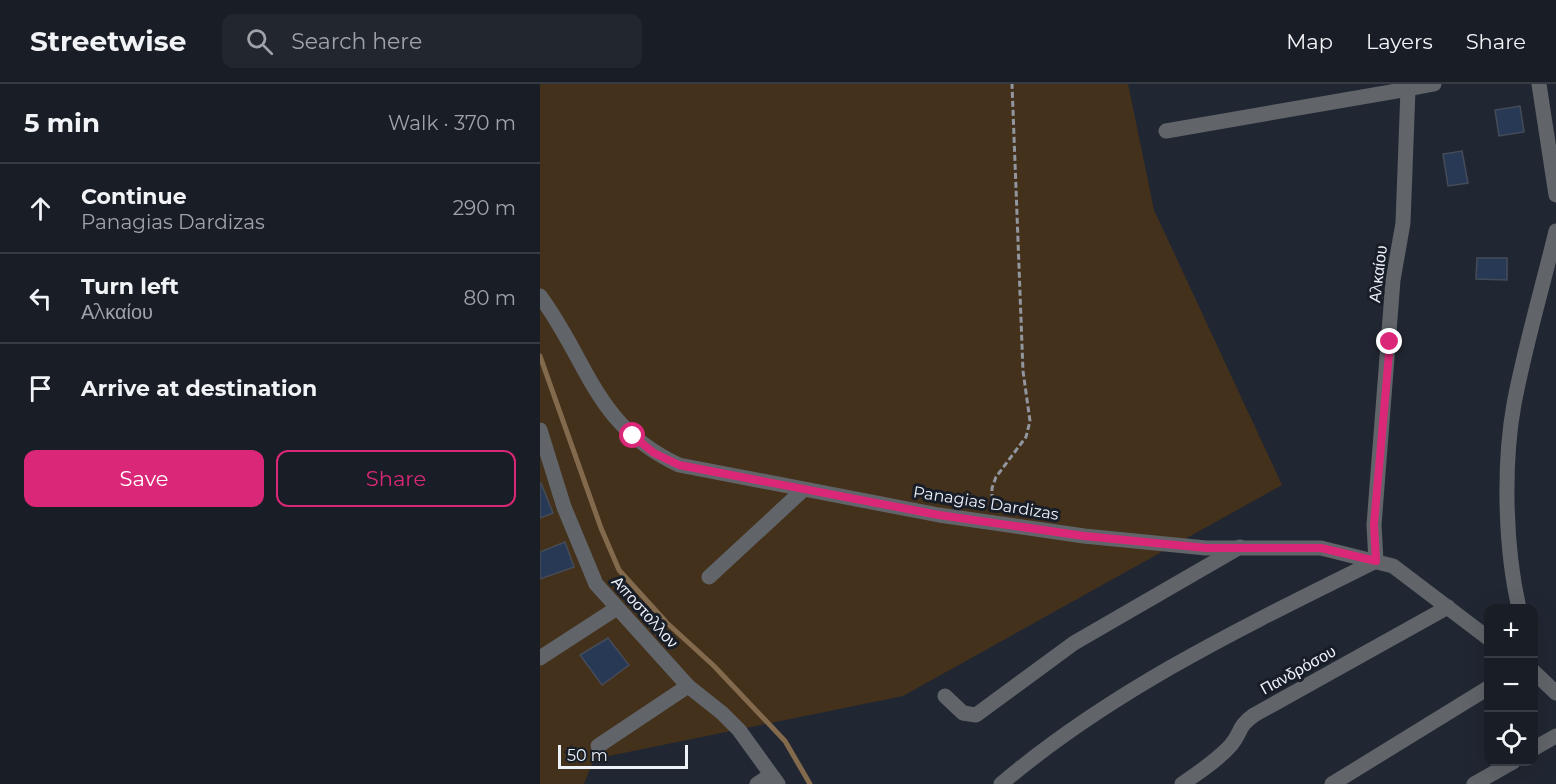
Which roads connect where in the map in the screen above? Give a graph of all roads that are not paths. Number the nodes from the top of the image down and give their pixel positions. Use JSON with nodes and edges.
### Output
{"nodes":[{"id":1,"x":1434,"y":84,"type":"edge"},
{"id":2,"x":1539,"y":84,"type":"edge"},
{"id":3,"x":1408,"y":89,"type":"junction"},
{"id":4,"x":1166,"y":131,"type":"dead end"},
{"id":5,"x":1556,"y":195,"type":"edge"},
{"id":6,"x":1556,"y":231,"type":"edge"},
{"id":7,"x":540,"y":296,"type":"edge"},
{"id":8,"x":540,"y":430,"type":"edge"},
{"id":9,"x":803,"y":490,"type":"junction"},
{"id":10,"x":1242,"y":546,"type":"junction"},
{"id":11,"x":1376,"y":561,"type":"junction"},
{"id":12,"x":709,"y":577,"type":"dead end"},
{"id":13,"x":1518,"y":604,"type":"edge"},
{"id":14,"x":1448,"y":607,"type":"junction"},
{"id":15,"x":617,"y":608,"type":"junction"},
{"id":16,"x":1484,"y":635,"type":"edge"},
{"id":17,"x":540,"y":658,"type":"edge"},
{"id":18,"x":1538,"y":676,"type":"edge"},
{"id":19,"x":688,"y":686,"type":"junction"},
{"id":20,"x":1484,"y":690,"type":"edge"},
{"id":21,"x":1556,"y":693,"type":"edge"},
{"id":22,"x":945,"y":696,"type":"dead end"},
{"id":23,"x":1556,"y":736,"type":"edge"},
{"id":24,"x":598,"y":746,"type":"dead end"},
{"id":25,"x":1538,"y":746,"type":"edge"},
{"id":26,"x":1506,"y":766,"type":"edge"},
{"id":27,"x":774,"y":779,"type":"edge"},
{"id":28,"x":758,"y":784,"type":"edge"},
{"id":29,"x":1001,"y":784,"type":"edge"},
{"id":30,"x":1182,"y":784,"type":"edge"},
{"id":31,"x":1332,"y":784,"type":"edge"},
{"id":32,"x":1474,"y":784,"type":"edge"}],
"edges":[{"from":1,"to":3,"type":"street"},
{"from":2,"to":5,"type":"street"},
{"from":3,"to":4,"type":"street"},
{"from":3,"to":11,"type":"street","name":"Αλκαίου"},
{"from":6,"to":13,"type":"street"},
{"from":7,"to":9,"type":"street","name":"Panagias Dardizas"},
{"from":8,"to":15,"type":"street","name":"Αποστολλον"},
{"from":9,"to":10,"type":"street","name":"Panagias Dardizas"},
{"from":9,"to":12,"type":"street"},
{"from":10,"to":11,"type":"street","name":"Panagias Dardizas"},
{"from":10,"to":22,"type":"street"},
{"from":11,"to":14,"type":"street","name":"Panagias Dardizas"},
{"from":11,"to":29,"type":"street"},
{"from":14,"to":16,"type":"street","name":"Panagias Dardizas"},
{"from":14,"to":30,"type":"street","name":"Πανδρόσου"},
{"from":15,"to":17,"type":"street"},
{"from":15,"to":19,"type":"street","name":"Αποστολλον"},
{"from":18,"to":21,"type":"street"},
{"from":19,"to":24,"type":"street"},
{"from":19,"to":27,"type":"street","name":"Αποστολλον"},
{"from":20,"to":31,"type":"street"},
{"from":23,"to":25,"type":"street"},
{"from":26,"to":32,"type":"street"},
{"from":27,"to":28,"type":"street"}]}
